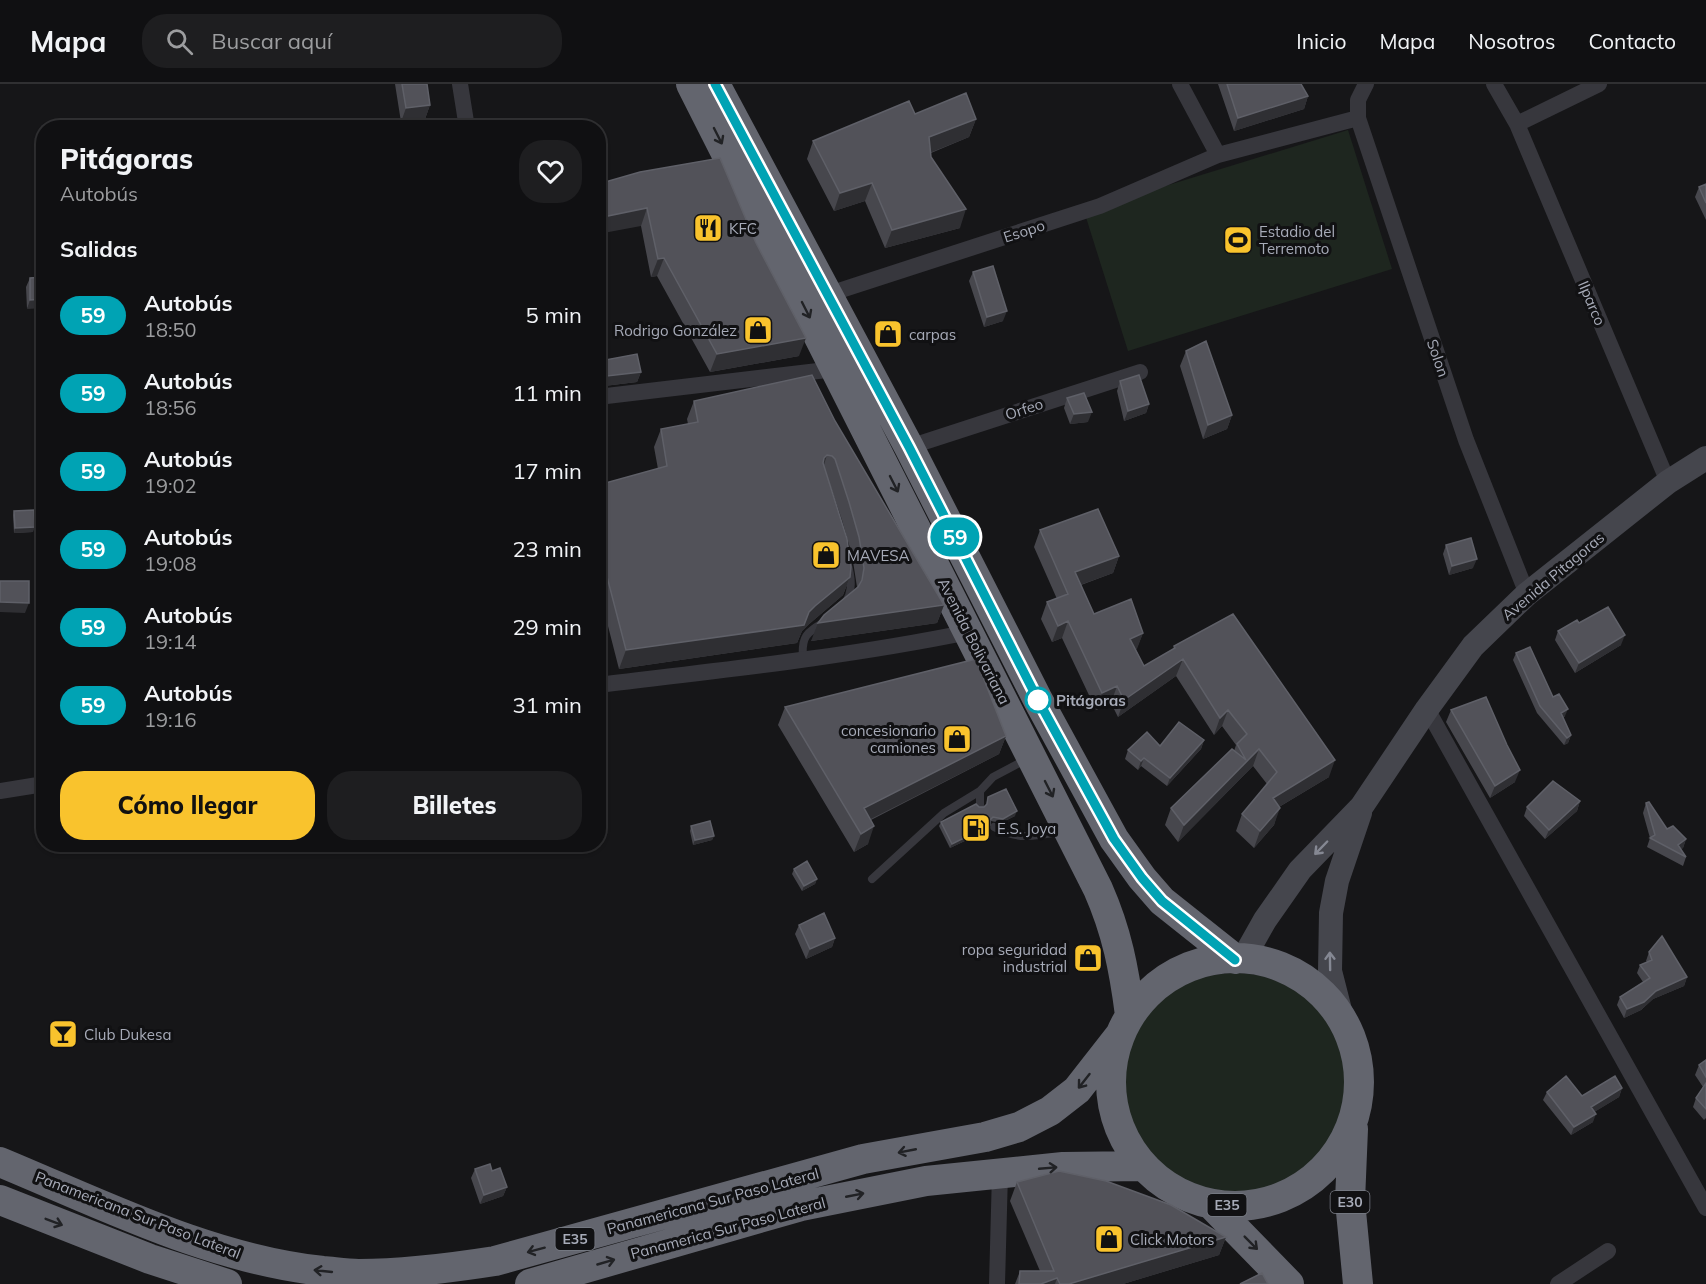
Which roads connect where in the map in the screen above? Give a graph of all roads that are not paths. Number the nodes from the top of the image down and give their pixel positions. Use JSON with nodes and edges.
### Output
{"nodes":[{"id":1,"x":460,"y":84,"type":"edge"},
{"id":2,"x":691,"y":84,"type":"edge"},
{"id":3,"x":715,"y":84,"type":"edge"},
{"id":4,"x":1180,"y":84,"type":"edge"},
{"id":5,"x":1366,"y":84,"type":"edge"},
{"id":6,"x":1494,"y":84,"type":"edge"},
{"id":7,"x":1599,"y":84,"type":"edge"},
{"id":8,"x":1358,"y":118,"type":"junction"},
{"id":9,"x":466,"y":120,"type":"edge"},
{"id":10,"x":1517,"y":124,"type":"junction"},
{"id":11,"x":1218,"y":155,"type":"junction"},
{"id":12,"x":826,"y":295,"type":"junction"},
{"id":13,"x":835,"y":369,"type":"junction"},
{"id":14,"x":1140,"y":372,"type":"dead end"},
{"id":15,"x":606,"y":396,"type":"edge"},
{"id":16,"x":909,"y":447,"type":"junction"},
{"id":17,"x":1704,"y":464,"type":"edge"},
{"id":18,"x":1668,"y":482,"type":"junction"},
{"id":19,"x":844,"y":554,"type":"edge"},
{"id":20,"x":1527,"y":594,"type":"junction"},
{"id":21,"x":969,"y":632,"type":"junction"},
{"id":22,"x":803,"y":660,"type":"junction"},
{"id":23,"x":606,"y":684,"type":"edge"},
{"id":24,"x":1426,"y":709,"type":"junction"},
{"id":25,"x":1033,"y":756,"type":"junction"},
{"id":26,"x":36,"y":785,"type":"edge"},
{"id":27,"x":0,"y":791,"type":"edge"},
{"id":28,"x":981,"y":791,"type":"junction"},
{"id":29,"x":980,"y":806,"type":"edge"},
{"id":30,"x":1362,"y":806,"type":"junction"},
{"id":31,"x":994,"y":827,"type":"dead end"},
{"id":32,"x":1070,"y":830,"type":"junction"},
{"id":33,"x":872,"y":879,"type":"dead end"},
{"id":34,"x":1239,"y":959,"type":"junction"},
{"id":35,"x":1342,"y":1018,"type":"junction"},
{"id":36,"x":1125,"y":1025,"type":"junction"},
{"id":37,"x":1354,"y":1120,"type":"junction"},
{"id":38,"x":0,"y":1162,"type":"edge"},
{"id":39,"x":1143,"y":1166,"type":"junction"},
{"id":40,"x":1000,"y":1173,"type":"junction"},
{"id":41,"x":0,"y":1200,"type":"edge"},
{"id":42,"x":1211,"y":1204,"type":"junction"},
{"id":43,"x":1706,"y":1208,"type":"edge"},
{"id":44,"x":1608,"y":1251,"type":"dead end"},
{"id":45,"x":227,"y":1284,"type":"edge"},
{"id":46,"x":530,"y":1284,"type":"edge"},
{"id":47,"x":997,"y":1284,"type":"edge"},
{"id":48,"x":1289,"y":1284,"type":"edge"},
{"id":49,"x":1358,"y":1284,"type":"edge"},
{"id":50,"x":1558,"y":1284,"type":"edge"}],
"edges":[{"from":1,"to":9,"type":"street"},
{"from":2,"to":13,"type":"highway","name":"Avenida Bolivariana","number":"E35","one_way":true},
{"from":3,"to":12,"type":"highway","name":"Avenida Bolivariana","number":"E35"},
{"from":4,"to":11,"type":"street"},
{"from":5,"to":8,"type":"street"},
{"from":6,"to":10,"type":"street","name":"Ilparco"},
{"from":7,"to":10,"type":"street"},
{"from":8,"to":11,"type":"street","name":"Esopo"},
{"from":8,"to":20,"type":"street","name":"Solon"},
{"from":10,"to":18,"type":"street","name":"Ilparco"},
{"from":11,"to":12,"type":"street","name":"Esopo"},
{"from":12,"to":16,"type":"highway","name":"Avenida Bolivariana","number":"E35"},
{"from":13,"to":15,"type":"street"},
{"from":13,"to":21,"type":"highway","name":"Avenida Bolivariana","number":"E35","one_way":true},
{"from":14,"to":16,"type":"street","name":"Orfeo"},
{"from":16,"to":34,"type":"highway","name":"Avenida Bolivariana","number":"E35"},
{"from":17,"to":18,"type":"main road","name":"Avenida Pitagoras"},
{"from":18,"to":20,"type":"main road","name":"Avenida Pitagoras"},
{"from":19,"to":22,"type":"lane"},
{"from":20,"to":24,"type":"main road","name":"Avenida Pitagoras"},
{"from":21,"to":22,"type":"street"},
{"from":21,"to":25,"type":"highway","name":"Avenida Bolivariana","number":"E35"},
{"from":22,"to":23,"type":"street"},
{"from":24,"to":30,"type":"main road","name":"Avenida Pitagoras"},
{"from":24,"to":43,"type":"street"},
{"from":25,"to":28,"type":"lane"},
{"from":25,"to":32,"type":"highway","name":"Avenida Bolivariana","number":"E35","one_way":true},
{"from":26,"to":27,"type":"street"},
{"from":28,"to":29,"type":"lane"},
{"from":28,"to":33,"type":"lane"},
{"from":30,"to":34,"type":"main road","name":"Avenida Pitagoras","one_way":true},
{"from":35,"to":30,"type":"main road","name":"Avenida Pitagoras","one_way":true},
{"from":31,"to":32,"type":"lane"},
{"from":32,"to":36,"type":"highway","name":"Avenida Bolivariana","number":"E35"},
{"from":34,"to":35,"type":"highway","number":"E35"},
{"from":34,"to":36,"type":"highway","number":"E35"},
{"from":35,"to":37,"type":"highway","number":"E35"},
{"from":36,"to":38,"type":"highway","name":"Panamericana Sur Paso Lateral","number":"E35","one_way":true},
{"from":36,"to":39,"type":"highway","number":"E35"},
{"from":37,"to":42,"type":"highway","number":"E35"},
{"from":37,"to":49,"type":"highway","number":"E30"},
{"from":40,"to":39,"type":"highway","name":"Panamerica Sur Paso Lateral","number":"E35","one_way":true},
{"from":39,"to":42,"type":"highway","number":"E35"},
{"from":46,"to":40,"type":"highway","name":"Panamerica Sur Paso Lateral","number":"E35","one_way":true},
{"from":40,"to":47,"type":"street"},
{"from":41,"to":45,"type":"highway","one_way":true},
{"from":42,"to":48,"type":"highway","one_way":true},
{"from":44,"to":50,"type":"street"}]}
